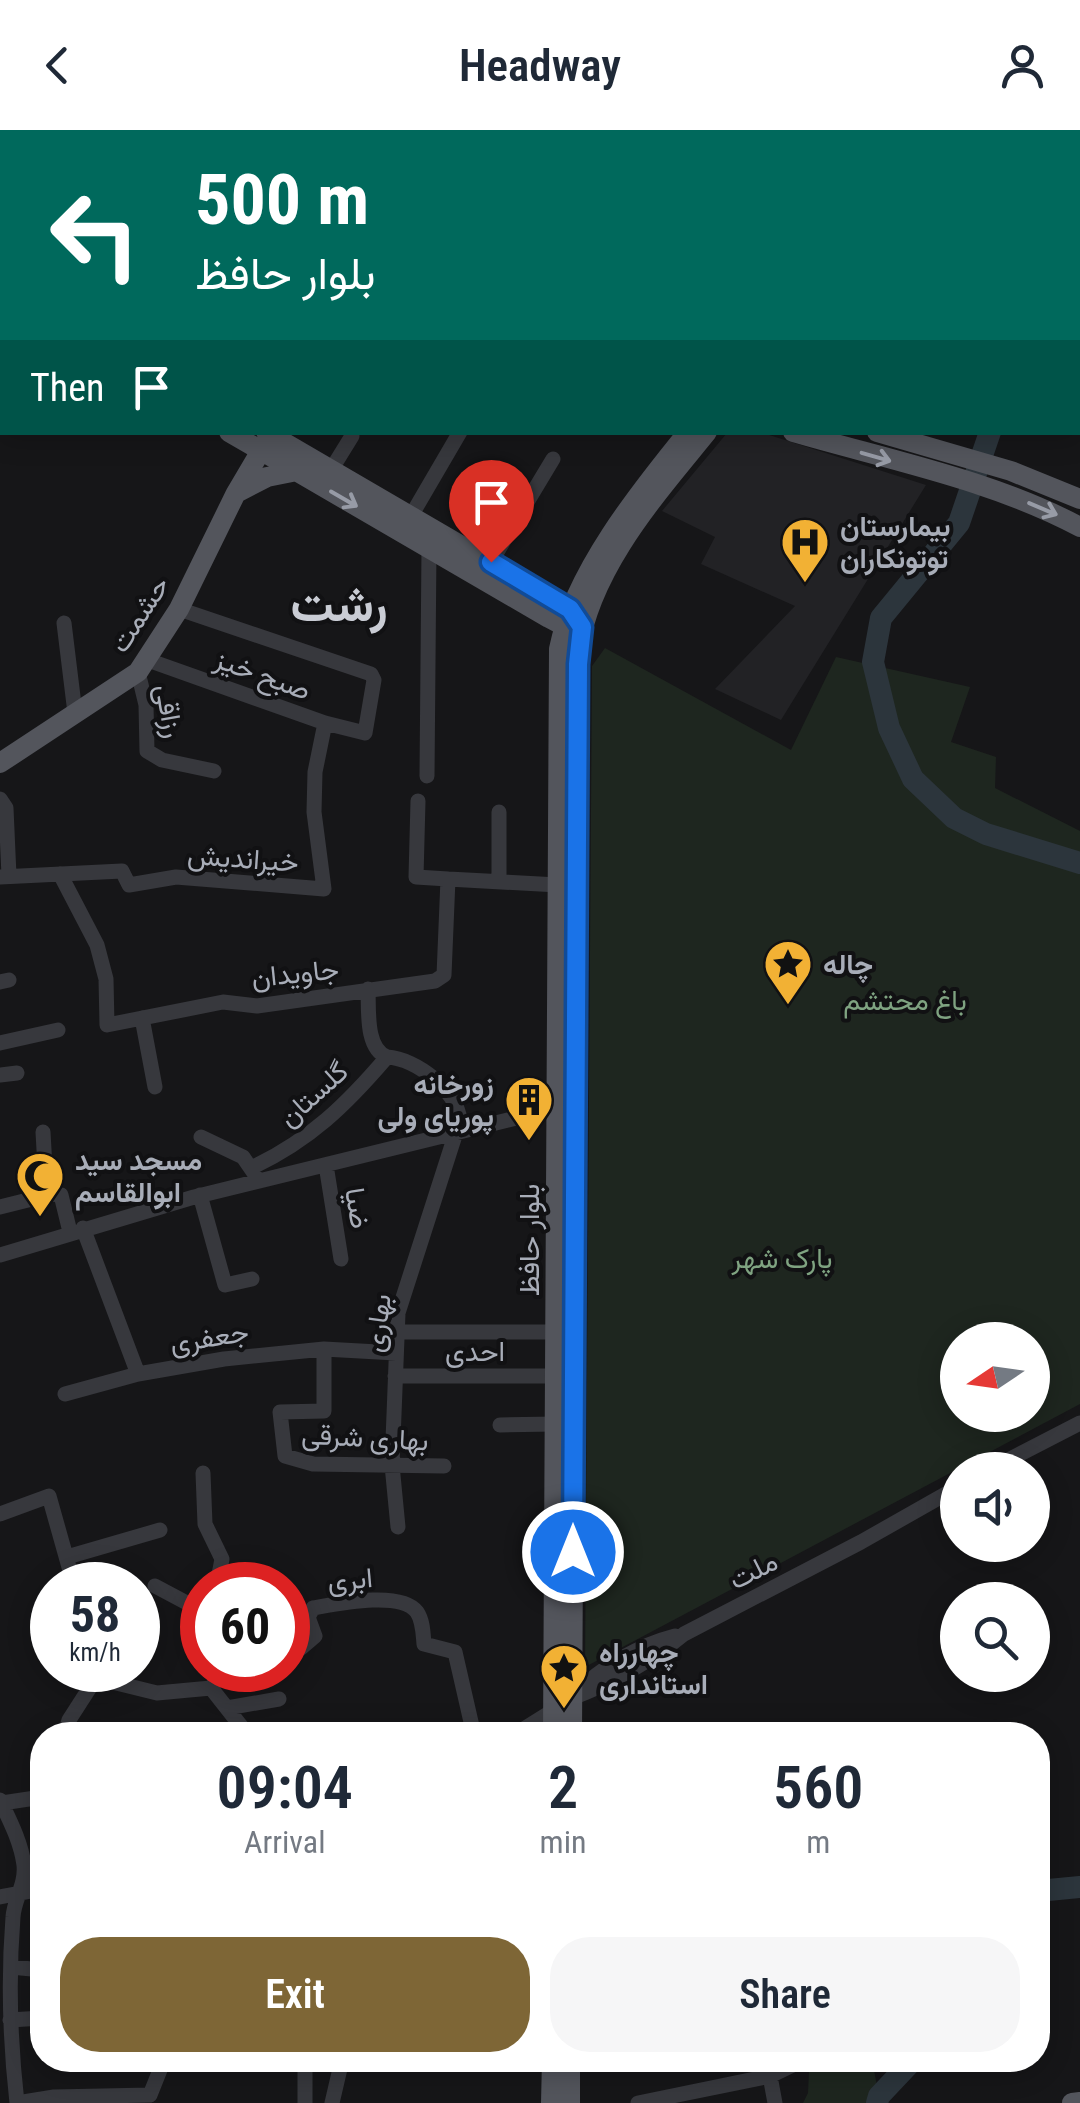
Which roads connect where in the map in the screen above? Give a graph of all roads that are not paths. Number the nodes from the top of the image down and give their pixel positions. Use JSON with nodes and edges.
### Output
{"nodes":[{"id":1,"x":458,"y":435,"type":"edge"},
{"id":2,"x":686,"y":435,"type":"edge"},
{"id":3,"x":705,"y":435,"type":"edge"},
{"id":4,"x":803,"y":435,"type":"edge"},
{"id":5,"x":888,"y":435,"type":"edge"},
{"id":6,"x":352,"y":436,"type":"dead end"},
{"id":7,"x":267,"y":438,"type":"edge"},
{"id":8,"x":968,"y":458,"type":"junction"},
{"id":9,"x":554,"y":459,"type":"dead end"},
{"id":10,"x":331,"y":470,"type":"junction"},
{"id":11,"x":297,"y":471,"type":"junction"},
{"id":12,"x":959,"y":481,"type":"junction"},
{"id":13,"x":236,"y":493,"type":"junction"},
{"id":14,"x":1080,"y":498,"type":"edge"},
{"id":15,"x":411,"y":516,"type":"junction"},
{"id":16,"x":1080,"y":527,"type":"edge"},
{"id":17,"x":429,"y":548,"type":"junction"},
{"id":18,"x":491,"y":562,"type":"junction"},
{"id":19,"x":178,"y":610,"type":"junction"},
{"id":20,"x":572,"y":621,"type":"junction"},
{"id":21,"x":64,"y":623,"type":"dead end"},
{"id":22,"x":142,"y":666,"type":"junction"},
{"id":23,"x":75,"y":713,"type":"junction"},
{"id":24,"x":325,"y":723,"type":"junction"},
{"id":25,"x":0,"y":763,"type":"edge"},
{"id":26,"x":214,"y":771,"type":"dead end"},
{"id":27,"x":426,"y":776,"type":"dead end"},
{"id":28,"x":0,"y":798,"type":"edge"},
{"id":29,"x":418,"y":801,"type":"dead end"},
{"id":30,"x":499,"y":812,"type":"dead end"},
{"id":31,"x":60,"y":874,"type":"junction"},
{"id":32,"x":4,"y":877,"type":"edge"},
{"id":33,"x":448,"y":879,"type":"junction"},
{"id":34,"x":499,"y":882,"type":"junction"},
{"id":35,"x":558,"y":884,"type":"junction"},
{"id":36,"x":368,"y":990,"type":"junction"},
{"id":37,"x":142,"y":1018,"type":"junction"},
{"id":38,"x":58,"y":1030,"type":"dead end"},
{"id":39,"x":0,"y":1043,"type":"edge"},
{"id":40,"x":387,"y":1057,"type":"junction"},
{"id":41,"x":155,"y":1087,"type":"dead end"},
{"id":42,"x":566,"y":1108,"type":"junction"},
{"id":43,"x":43,"y":1132,"type":"dead end"},
{"id":44,"x":456,"y":1133,"type":"junction"},
{"id":45,"x":201,"y":1136,"type":"dead end"},
{"id":46,"x":326,"y":1165,"type":"junction"},
{"id":47,"x":254,"y":1174,"type":"junction"},
{"id":48,"x":52,"y":1194,"type":"junction"},
{"id":49,"x":200,"y":1195,"type":"junction"},
{"id":50,"x":0,"y":1207,"type":"edge"},
{"id":51,"x":77,"y":1230,"type":"junction"},
{"id":52,"x":0,"y":1255,"type":"edge"},
{"id":53,"x":341,"y":1259,"type":"dead end"},
{"id":54,"x":252,"y":1279,"type":"dead end"},
{"id":55,"x":397,"y":1332,"type":"junction"},
{"id":56,"x":556,"y":1332,"type":"junction"},
{"id":57,"x":324,"y":1349,"type":"junction"},
{"id":58,"x":396,"y":1353,"type":"junction"},
{"id":59,"x":138,"y":1374,"type":"junction"},
{"id":60,"x":395,"y":1376,"type":"junction"},
{"id":61,"x":555,"y":1376,"type":"junction"},
{"id":62,"x":66,"y":1394,"type":"dead end"},
{"id":63,"x":1080,"y":1423,"type":"edge"},
{"id":64,"x":555,"y":1424,"type":"junction"},
{"id":65,"x":500,"y":1425,"type":"dead end"},
{"id":66,"x":564,"y":1451,"type":"junction"},
{"id":67,"x":1024,"y":1452,"type":"edge"},
{"id":68,"x":392,"y":1465,"type":"junction"},
{"id":69,"x":444,"y":1466,"type":"dead end"},
{"id":70,"x":203,"y":1473,"type":"dead end"},
{"id":71,"x":940,"y":1496,"type":"edge"},
{"id":72,"x":0,"y":1514,"type":"edge"},
{"id":73,"x":398,"y":1527,"type":"dead end"},
{"id":74,"x":160,"y":1530,"type":"dead end"},
{"id":75,"x":67,"y":1557,"type":"junction"},
{"id":76,"x":68,"y":1562,"type":"edge"},
{"id":77,"x":221,"y":1562,"type":"edge"},
{"id":78,"x":310,"y":1613,"type":"edge"},
{"id":79,"x":180,"y":1691,"type":"edge"},
{"id":80,"x":85,"y":1692,"type":"edge"},
{"id":81,"x":154,"y":1692,"type":"edge"},
{"id":82,"x":214,"y":1692,"type":"edge"},
{"id":83,"x":278,"y":1699,"type":"dead end"},
{"id":84,"x":563,"y":1704,"type":"junction"},
{"id":85,"x":228,"y":1708,"type":"junction"},
{"id":86,"x":68,"y":1722,"type":"edge"},
{"id":87,"x":238,"y":1722,"type":"edge"},
{"id":88,"x":471,"y":1722,"type":"edge"},
{"id":89,"x":535,"y":1722,"type":"edge"},
{"id":90,"x":557,"y":1722,"type":"edge"},
{"id":91,"x":568,"y":1722,"type":"edge"},
{"id":92,"x":30,"y":1801,"type":"edge"},
{"id":93,"x":2,"y":1809,"type":"edge"},
{"id":94,"x":30,"y":1891,"type":"edge"},
{"id":95,"x":22,"y":1892,"type":"junction"},
{"id":96,"x":0,"y":1897,"type":"edge"},
{"id":97,"x":11,"y":1966,"type":"junction"},
{"id":98,"x":30,"y":1968,"type":"edge"},
{"id":99,"x":30,"y":2019,"type":"edge"},
{"id":100,"x":10,"y":2020,"type":"junction"},
{"id":101,"x":160,"y":2072,"type":"edge"},
{"id":102,"x":305,"y":2072,"type":"edge"},
{"id":103,"x":339,"y":2072,"type":"edge"},
{"id":104,"x":552,"y":2072,"type":"edge"},
{"id":105,"x":570,"y":2072,"type":"edge"},
{"id":106,"x":778,"y":2072,"type":"edge"},
{"id":107,"x":770,"y":2076,"type":"junction"},
{"id":108,"x":7,"y":2077,"type":"edge"},
{"id":109,"x":708,"y":2096,"type":"edge"},
{"id":110,"x":152,"y":2099,"type":"edge"},
{"id":111,"x":1080,"y":2102,"type":"edge"},
{"id":112,"x":17,"y":2103,"type":"edge"},
{"id":113,"x":305,"y":2103,"type":"edge"},
{"id":114,"x":332,"y":2103,"type":"edge"},
{"id":115,"x":552,"y":2103,"type":"edge"},
{"id":116,"x":570,"y":2103,"type":"edge"},
{"id":117,"x":638,"y":2103,"type":"edge"},
{"id":118,"x":775,"y":2103,"type":"edge"},
{"id":119,"x":1072,"y":2103,"type":"edge"}],
"edges":[{"from":1,"to":15,"type":"street"},
{"from":2,"to":20,"type":"main road","name":"بلوار حافظ"},
{"from":3,"to":20,"type":"main road","name":"بلوار حافظ"},
{"from":4,"to":12,"type":"main road","one_way":true},
{"from":5,"to":8,"type":"main road"},
{"from":6,"to":10,"type":"street"},
{"from":7,"to":10,"type":"main road"},
{"from":7,"to":11,"type":"main road"},
{"from":7,"to":13,"type":"main road","name":"حشمت"},
{"from":8,"to":12,"type":"main road"},
{"from":8,"to":14,"type":"main road"},
{"from":9,"to":18,"type":"street"},
{"from":10,"to":15,"type":"main road"},
{"from":11,"to":13,"type":"main road"},
{"from":11,"to":17,"type":"main road","one_way":true},
{"from":12,"to":16,"type":"main road","one_way":true},
{"from":13,"to":19,"type":"main road","name":"حشمت"},
{"from":15,"to":18,"type":"main road"},
{"from":17,"to":20,"type":"main road"},
{"from":17,"to":27,"type":"street"},
{"from":18,"to":20,"type":"main road"},
{"from":19,"to":22,"type":"main road","name":"حشمت"},
{"from":19,"to":24,"type":"street","name":"صبح خیز"},
{"from":20,"to":35,"type":"main road","name":"بلوار حافظ"},
{"from":20,"to":42,"type":"main road","name":"بلوار حافظ"},
{"from":21,"to":23,"type":"street"},
{"from":22,"to":23,"type":"main road","name":"حشمت"},
{"from":22,"to":24,"type":"street","name":"صبح خیز"},
{"from":22,"to":26,"type":"street","name":"رزاقی"},
{"from":23,"to":25,"type":"main road","name":"حشمت"},
{"from":24,"to":31,"type":"street","name":"خیراندیش"},
{"from":28,"to":32,"type":"street"},
{"from":29,"to":33,"type":"street"},
{"from":30,"to":34,"type":"street"},
{"from":31,"to":32,"type":"street","name":"خیراندیش"},
{"from":31,"to":37,"type":"street","name":"جاویدان"},
{"from":33,"to":34,"type":"street"},
{"from":33,"to":36,"type":"street","name":"جاویدان"},
{"from":34,"to":35,"type":"street"},
{"from":35,"to":42,"type":"main road","name":"بلوار حافظ"},
{"from":36,"to":37,"type":"street","name":"جاویدان"},
{"from":36,"to":40,"type":"street","name":"گلستان"},
{"from":37,"to":41,"type":"street"},
{"from":38,"to":39,"type":"street"},
{"from":40,"to":44,"type":"street"},
{"from":40,"to":47,"type":"street","name":"گلستان"},
{"from":42,"to":44,"type":"street"},
{"from":42,"to":56,"type":"main road","name":"بلوار حافظ"},
{"from":42,"to":66,"type":"main road","name":"بلوار حافظ"},
{"from":43,"to":48,"type":"street","name":"جعفری"},
{"from":44,"to":46,"type":"street"},
{"from":44,"to":55,"type":"street","name":"بهاری"},
{"from":45,"to":47,"type":"street"},
{"from":46,"to":47,"type":"street"},
{"from":46,"to":53,"type":"street","name":"ضیا"},
{"from":47,"to":49,"type":"street"},
{"from":48,"to":50,"type":"street"},
{"from":48,"to":51,"type":"street","name":"جعفری"},
{"from":49,"to":51,"type":"street"},
{"from":49,"to":54,"type":"street"},
{"from":51,"to":52,"type":"street"},
{"from":51,"to":59,"type":"street","name":"جعفری"},
{"from":55,"to":56,"type":"street"},
{"from":55,"to":58,"type":"street","name":"بهاری"},
{"from":56,"to":61,"type":"main road","name":"بلوار حافظ"},
{"from":57,"to":58,"type":"street","name":"جعفری"},
{"from":57,"to":59,"type":"street","name":"جعفری"},
{"from":57,"to":68,"type":"street","name":"بهاری شرقی"},
{"from":58,"to":60,"type":"street","name":"بهاری"},
{"from":59,"to":62,"type":"street"},
{"from":60,"to":61,"type":"street","name":"احدی"},
{"from":60,"to":68,"type":"street","name":"بهاری"},
{"from":61,"to":64,"type":"main road","name":"بلوار حافظ"},
{"from":63,"to":67,"type":"street"},
{"from":64,"to":65,"type":"street"},
{"from":64,"to":66,"type":"main road","name":"بلوار حافظ"},
{"from":66,"to":84,"type":"main road","name":"بلوار حافظ"},
{"from":68,"to":69,"type":"street","name":"بهاری شرقی"},
{"from":68,"to":73,"type":"street","name":"بهاری"},
{"from":70,"to":77,"type":"street"},
{"from":71,"to":84,"type":"street","name":"ملت"},
{"from":72,"to":75,"type":"street"},
{"from":74,"to":75,"type":"street"},
{"from":75,"to":76,"type":"street"},
{"from":78,"to":88,"type":"street","name":"ابری"},
{"from":79,"to":81,"type":"street"},
{"from":80,"to":86,"type":"street"},
{"from":82,"to":85,"type":"street"},
{"from":83,"to":85,"type":"street"},
{"from":84,"to":89,"type":"street","name":"ملت"},
{"from":84,"to":90,"type":"main road","name":"بلوار حافظ"},
{"from":84,"to":91,"type":"main road","name":"بلوار حافظ"},
{"from":85,"to":87,"type":"street"},
{"from":92,"to":93,"type":"street"},
{"from":93,"to":95,"type":"street"},
{"from":94,"to":95,"type":"street"},
{"from":95,"to":96,"type":"street"},
{"from":95,"to":97,"type":"street"},
{"from":97,"to":98,"type":"street"},
{"from":97,"to":100,"type":"street"},
{"from":99,"to":100,"type":"street"},
{"from":100,"to":108,"type":"street"},
{"from":101,"to":110,"type":"street"},
{"from":102,"to":113,"type":"street"},
{"from":103,"to":114,"type":"street"},
{"from":104,"to":115,"type":"main road"},
{"from":105,"to":116,"type":"main road"},
{"from":106,"to":107,"type":"street"},
{"from":107,"to":109,"type":"street"},
{"from":107,"to":118,"type":"street"},
{"from":108,"to":112,"type":"street"},
{"from":109,"to":117,"type":"street"},
{"from":110,"to":112,"type":"street"},
{"from":111,"to":119,"type":"main road"}]}
